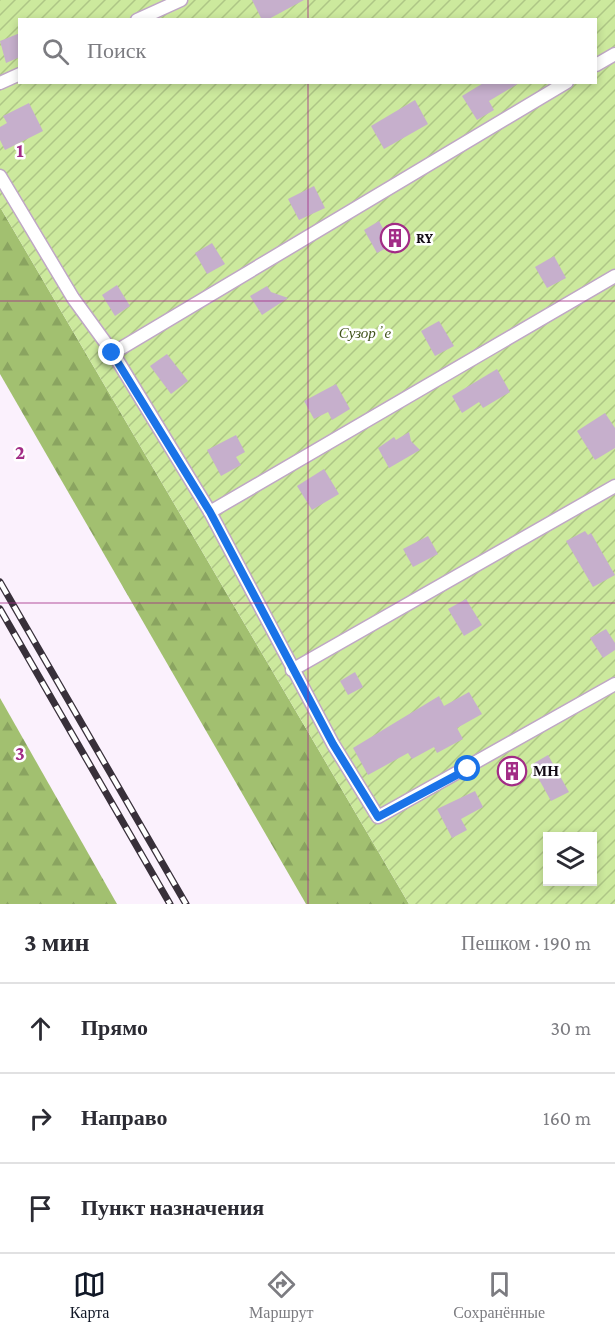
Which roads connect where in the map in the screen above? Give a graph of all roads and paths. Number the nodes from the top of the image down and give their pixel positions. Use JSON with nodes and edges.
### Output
{"nodes":[{"id":1,"x":181,"y":0,"type":"edge"},
{"id":2,"x":141,"y":18,"type":"edge"},
{"id":3,"x":615,"y":54,"type":"edge"},
{"id":4,"x":597,"y":64,"type":"edge"},
{"id":5,"x":18,"y":75,"type":"edge"},
{"id":6,"x":0,"y":83,"type":"edge"},
{"id":7,"x":564,"y":84,"type":"edge"},
{"id":8,"x":0,"y":176,"type":"edge"},
{"id":9,"x":615,"y":276,"type":"edge"},
{"id":10,"x":112,"y":353,"type":"junction"},
{"id":11,"x":615,"y":486,"type":"edge"},
{"id":12,"x":210,"y":512,"type":"junction"},
{"id":13,"x":292,"y":670,"type":"junction"},
{"id":14,"x":615,"y":684,"type":"edge"}],
"edges":[{"from":1,"to":2,"type":"lane"},
{"from":3,"to":4,"type":"lane"},
{"from":5,"to":6,"type":"lane"},
{"from":7,"to":10,"type":"lane"},
{"from":8,"to":10,"type":"lane"},
{"from":9,"to":12,"type":"lane"},
{"from":10,"to":12,"type":"lane"},
{"from":11,"to":13,"type":"lane"},
{"from":12,"to":13,"type":"lane"},
{"from":13,"to":14,"type":"lane"}]}
